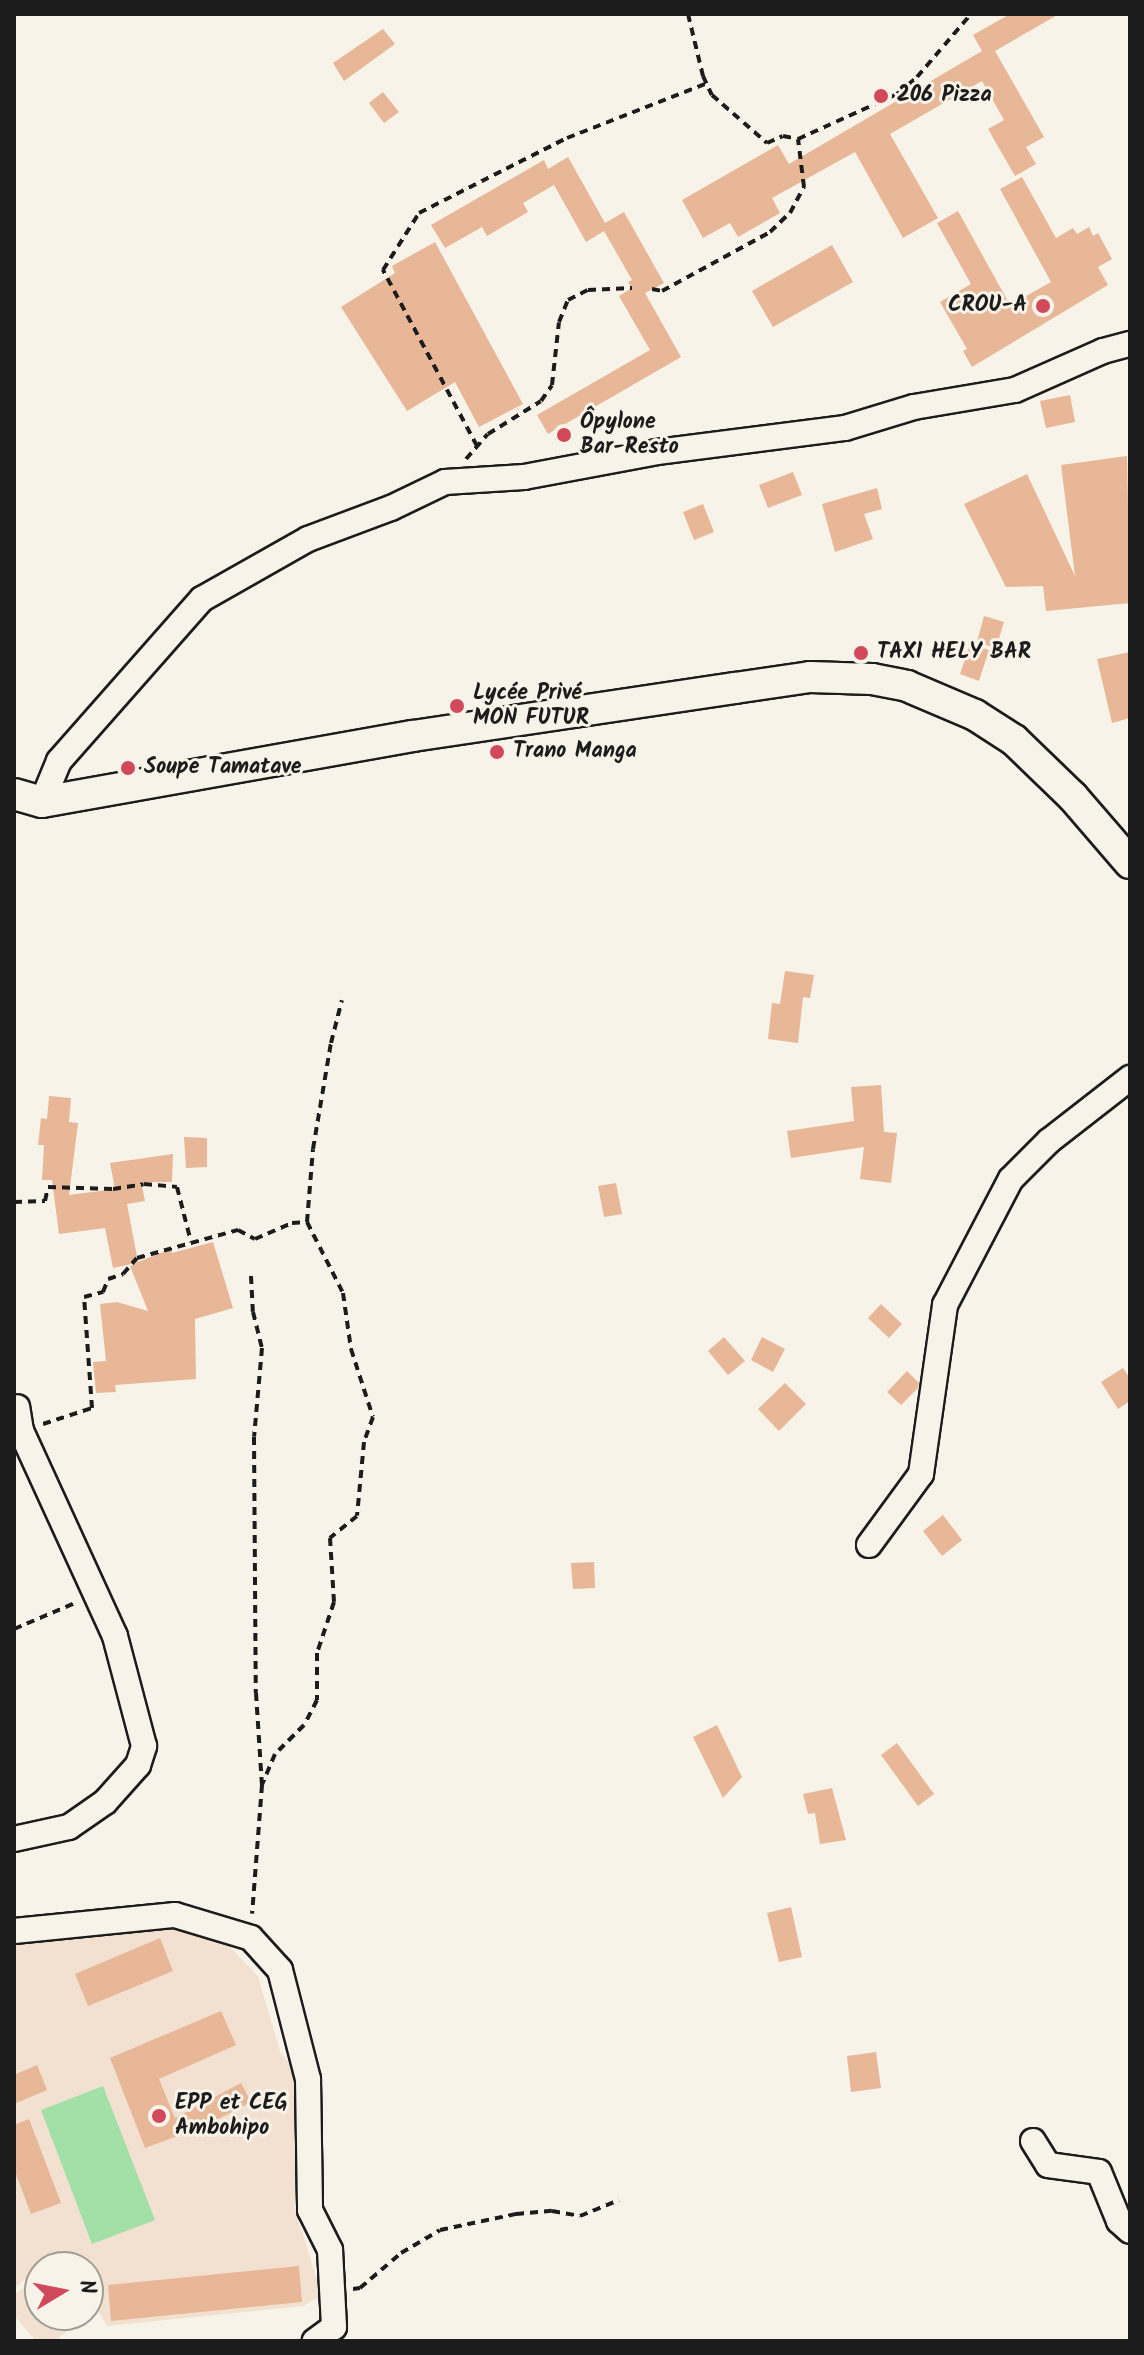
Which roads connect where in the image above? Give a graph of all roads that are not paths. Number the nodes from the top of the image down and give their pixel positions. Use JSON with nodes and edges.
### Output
{"nodes":[{"id":1,"x":1130,"y":344,"type":"edge"},
{"id":2,"x":28,"y":798,"type":"edge"},
{"id":3,"x":1130,"y":863,"type":"edge"},
{"id":4,"x":1130,"y":1078,"type":"edge"},
{"id":5,"x":19,"y":1419,"type":"road end"},
{"id":6,"x":869,"y":1545,"type":"dead end"},
{"id":7,"x":14,"y":1839,"type":"edge"},
{"id":8,"x":14,"y":1931,"type":"edge"},
{"id":9,"x":1033,"y":2141,"type":"dead end"},
{"id":10,"x":1130,"y":2231,"type":"edge"},
{"id":11,"x":330,"y":2336,"type":"edge"}],
"edges":[{"from":1,"to":2,"type":"street"},
{"from":2,"to":3,"type":"street"},
{"from":4,"to":6,"type":"street"},
{"from":5,"to":7,"type":"street"},
{"from":8,"to":11,"type":"street"},
{"from":9,"to":10,"type":"street"}]}
